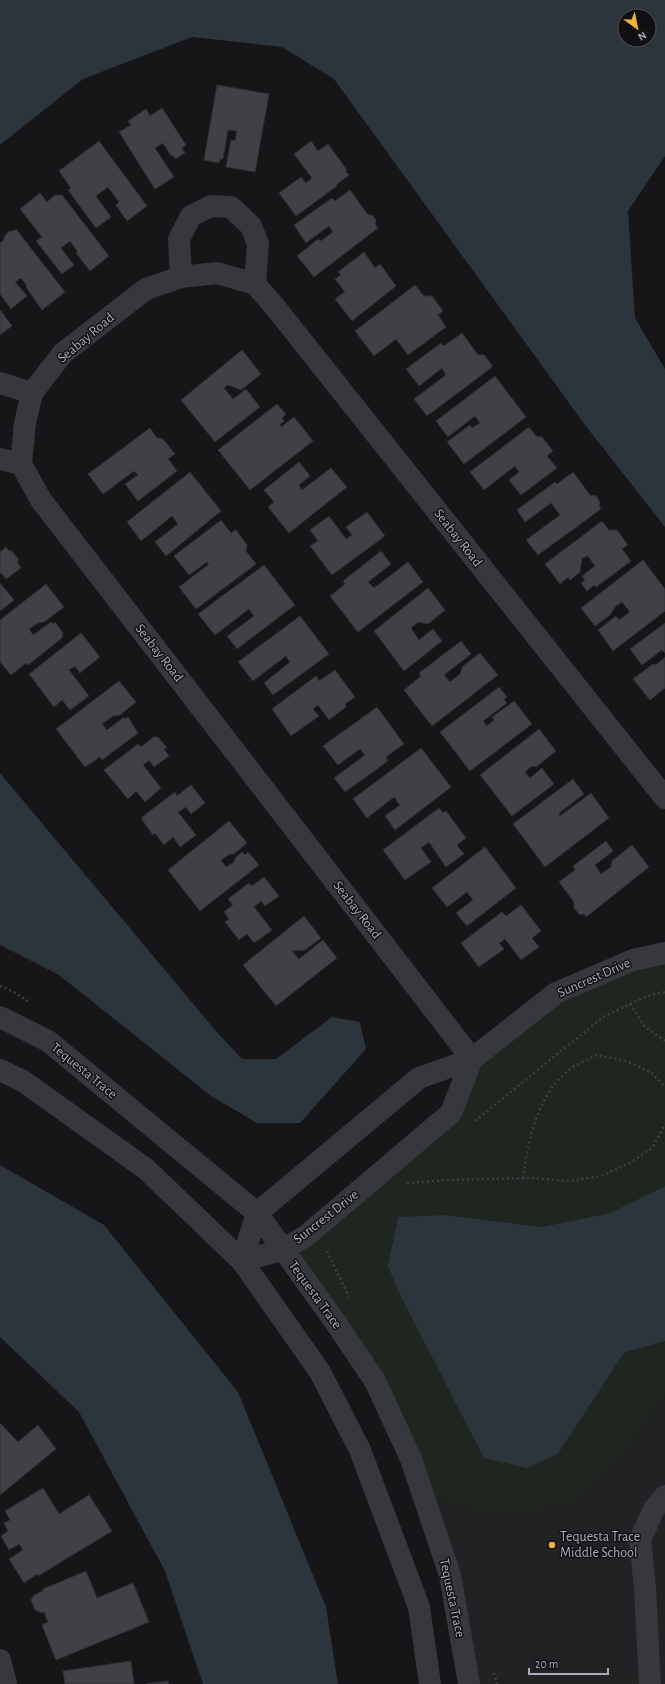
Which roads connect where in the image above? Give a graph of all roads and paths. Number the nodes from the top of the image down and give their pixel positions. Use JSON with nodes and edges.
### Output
{"nodes":[{"id":1,"x":181,"y":276,"type":"junction"},
{"id":2,"x":255,"y":284,"type":"junction"},
{"id":3,"x":0,"y":383,"type":"edge"},
{"id":4,"x":32,"y":393,"type":"junction"},
{"id":5,"x":0,"y":459,"type":"edge"},
{"id":6,"x":21,"y":464,"type":"junction"},
{"id":7,"x":665,"y":798,"type":"edge"},
{"id":8,"x":665,"y":953,"type":"edge"},
{"id":9,"x":665,"y":992,"type":"edge"},
{"id":10,"x":630,"y":1004,"type":"junction"},
{"id":11,"x":0,"y":1017,"type":"edge"},
{"id":12,"x":665,"y":1041,"type":"edge"},
{"id":13,"x":472,"y":1059,"type":"junction"},
{"id":14,"x":0,"y":1070,"type":"edge"},
{"id":15,"x":665,"y":1087,"type":"edge"},
{"id":16,"x":471,"y":1124,"type":"dead end"},
{"id":17,"x":665,"y":1124,"type":"edge"},
{"id":18,"x":523,"y":1178,"type":"junction"},
{"id":19,"x":403,"y":1184,"type":"dead end"},
{"id":20,"x":257,"y":1213,"type":"junction"},
{"id":21,"x":282,"y":1250,"type":"junction"},
{"id":22,"x":242,"y":1261,"type":"junction"},
{"id":23,"x":665,"y":1496,"type":"edge"},
{"id":24,"x":0,"y":1660,"type":"edge"},
{"id":25,"x":6,"y":1684,"type":"edge"},
{"id":26,"x":430,"y":1684,"type":"edge"},
{"id":27,"x":469,"y":1684,"type":"edge"},
{"id":28,"x":650,"y":1684,"type":"edge"}],
"edges":[{"from":1,"to":2,"type":"street","name":"Seabay Road"},
{"from":1,"to":2,"type":"street"},
{"from":1,"to":4,"type":"street","name":"Seabay Road"},
{"from":2,"to":7,"type":"street","name":"Seabay Road"},
{"from":3,"to":4,"type":"street"},
{"from":4,"to":6,"type":"street","name":"Seabay Road"},
{"from":5,"to":6,"type":"street"},
{"from":6,"to":13,"type":"street","name":"Seabay Road"},
{"from":8,"to":13,"type":"street","name":"Suncrest Drive"},
{"from":9,"to":10,"type":"path"},
{"from":10,"to":12,"type":"path"},
{"from":10,"to":16,"type":"path"},
{"from":11,"to":20,"type":"street","name":"Tequesta Trace"},
{"from":13,"to":20,"type":"street","name":"Suncrest Drive"},
{"from":13,"to":21,"type":"street","name":"Suncrest Drive"},
{"from":14,"to":22,"type":"street"},
{"from":15,"to":18,"type":"path"},
{"from":17,"to":18,"type":"path"},
{"from":18,"to":19,"type":"path"},
{"from":20,"to":21,"type":"street","name":"Tequesta Trace"},
{"from":20,"to":22,"type":"street"},
{"from":21,"to":22,"type":"street","name":"Suncrest Drive"},
{"from":21,"to":27,"type":"street","name":"Tequesta Trace"},
{"from":22,"to":26,"type":"street"},
{"from":23,"to":28,"type":"street"},
{"from":24,"to":25,"type":"street"}]}
